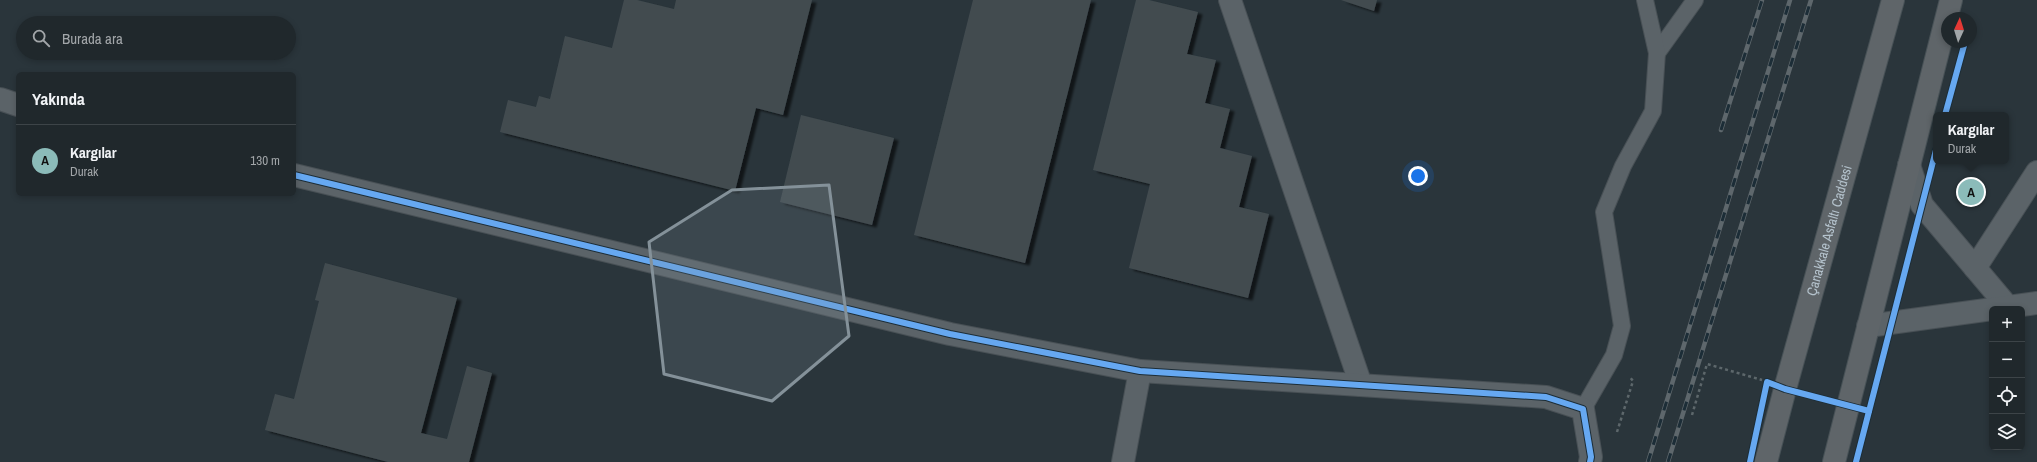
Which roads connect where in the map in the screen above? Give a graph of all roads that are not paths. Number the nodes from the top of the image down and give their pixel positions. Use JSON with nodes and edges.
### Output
{"nodes":[{"id":1,"x":1230,"y":0,"type":"edge"},
{"id":2,"x":1645,"y":0,"type":"edge"},
{"id":3,"x":1695,"y":0,"type":"edge"},
{"id":4,"x":1893,"y":0,"type":"edge"},
{"id":5,"x":1950,"y":0,"type":"edge"},
{"id":6,"x":1657,"y":53,"type":"junction"},
{"id":7,"x":0,"y":99,"type":"edge"},
{"id":8,"x":16,"y":104,"type":"edge"},
{"id":9,"x":1909,"y":165,"type":"junction"},
{"id":10,"x":2037,"y":172,"type":"edge"},
{"id":11,"x":296,"y":175,"type":"edge"},
{"id":12,"x":1975,"y":268,"type":"junction"},
{"id":13,"x":2037,"y":303,"type":"edge"},
{"id":14,"x":2007,"y":306,"type":"edge"},
{"id":15,"x":2015,"y":306,"type":"edge"},
{"id":16,"x":1989,"y":310,"type":"edge"},
{"id":17,"x":1868,"y":326,"type":"junction"},
{"id":18,"x":1140,"y":371,"type":"junction"},
{"id":19,"x":1361,"y":385,"type":"junction"},
{"id":20,"x":1583,"y":409,"type":"junction"},
{"id":21,"x":1123,"y":462,"type":"edge"},
{"id":22,"x":1590,"y":462,"type":"edge"},
{"id":23,"x":1766,"y":462,"type":"edge"},
{"id":24,"x":1834,"y":462,"type":"edge"}],
"edges":[{"from":1,"to":19,"type":"street"},
{"from":2,"to":6,"type":"lane"},
{"from":3,"to":6,"type":"lane"},
{"from":4,"to":23,"type":"highway","name":"Çanakkale Asfaltı Caddesi"},
{"from":5,"to":9,"type":"highway"},
{"from":6,"to":20,"type":"lane"},
{"from":7,"to":8,"type":"street"},
{"from":9,"to":12,"type":"street"},
{"from":9,"to":17,"type":"highway"},
{"from":10,"to":12,"type":"street"},
{"from":11,"to":18,"type":"street"},
{"from":12,"to":14,"type":"street"},
{"from":13,"to":15,"type":"street"},
{"from":16,"to":17,"type":"street"},
{"from":17,"to":24,"type":"highway"},
{"from":18,"to":19,"type":"street"},
{"from":18,"to":21,"type":"street"},
{"from":19,"to":20,"type":"street"},
{"from":20,"to":22,"type":"street"}]}
